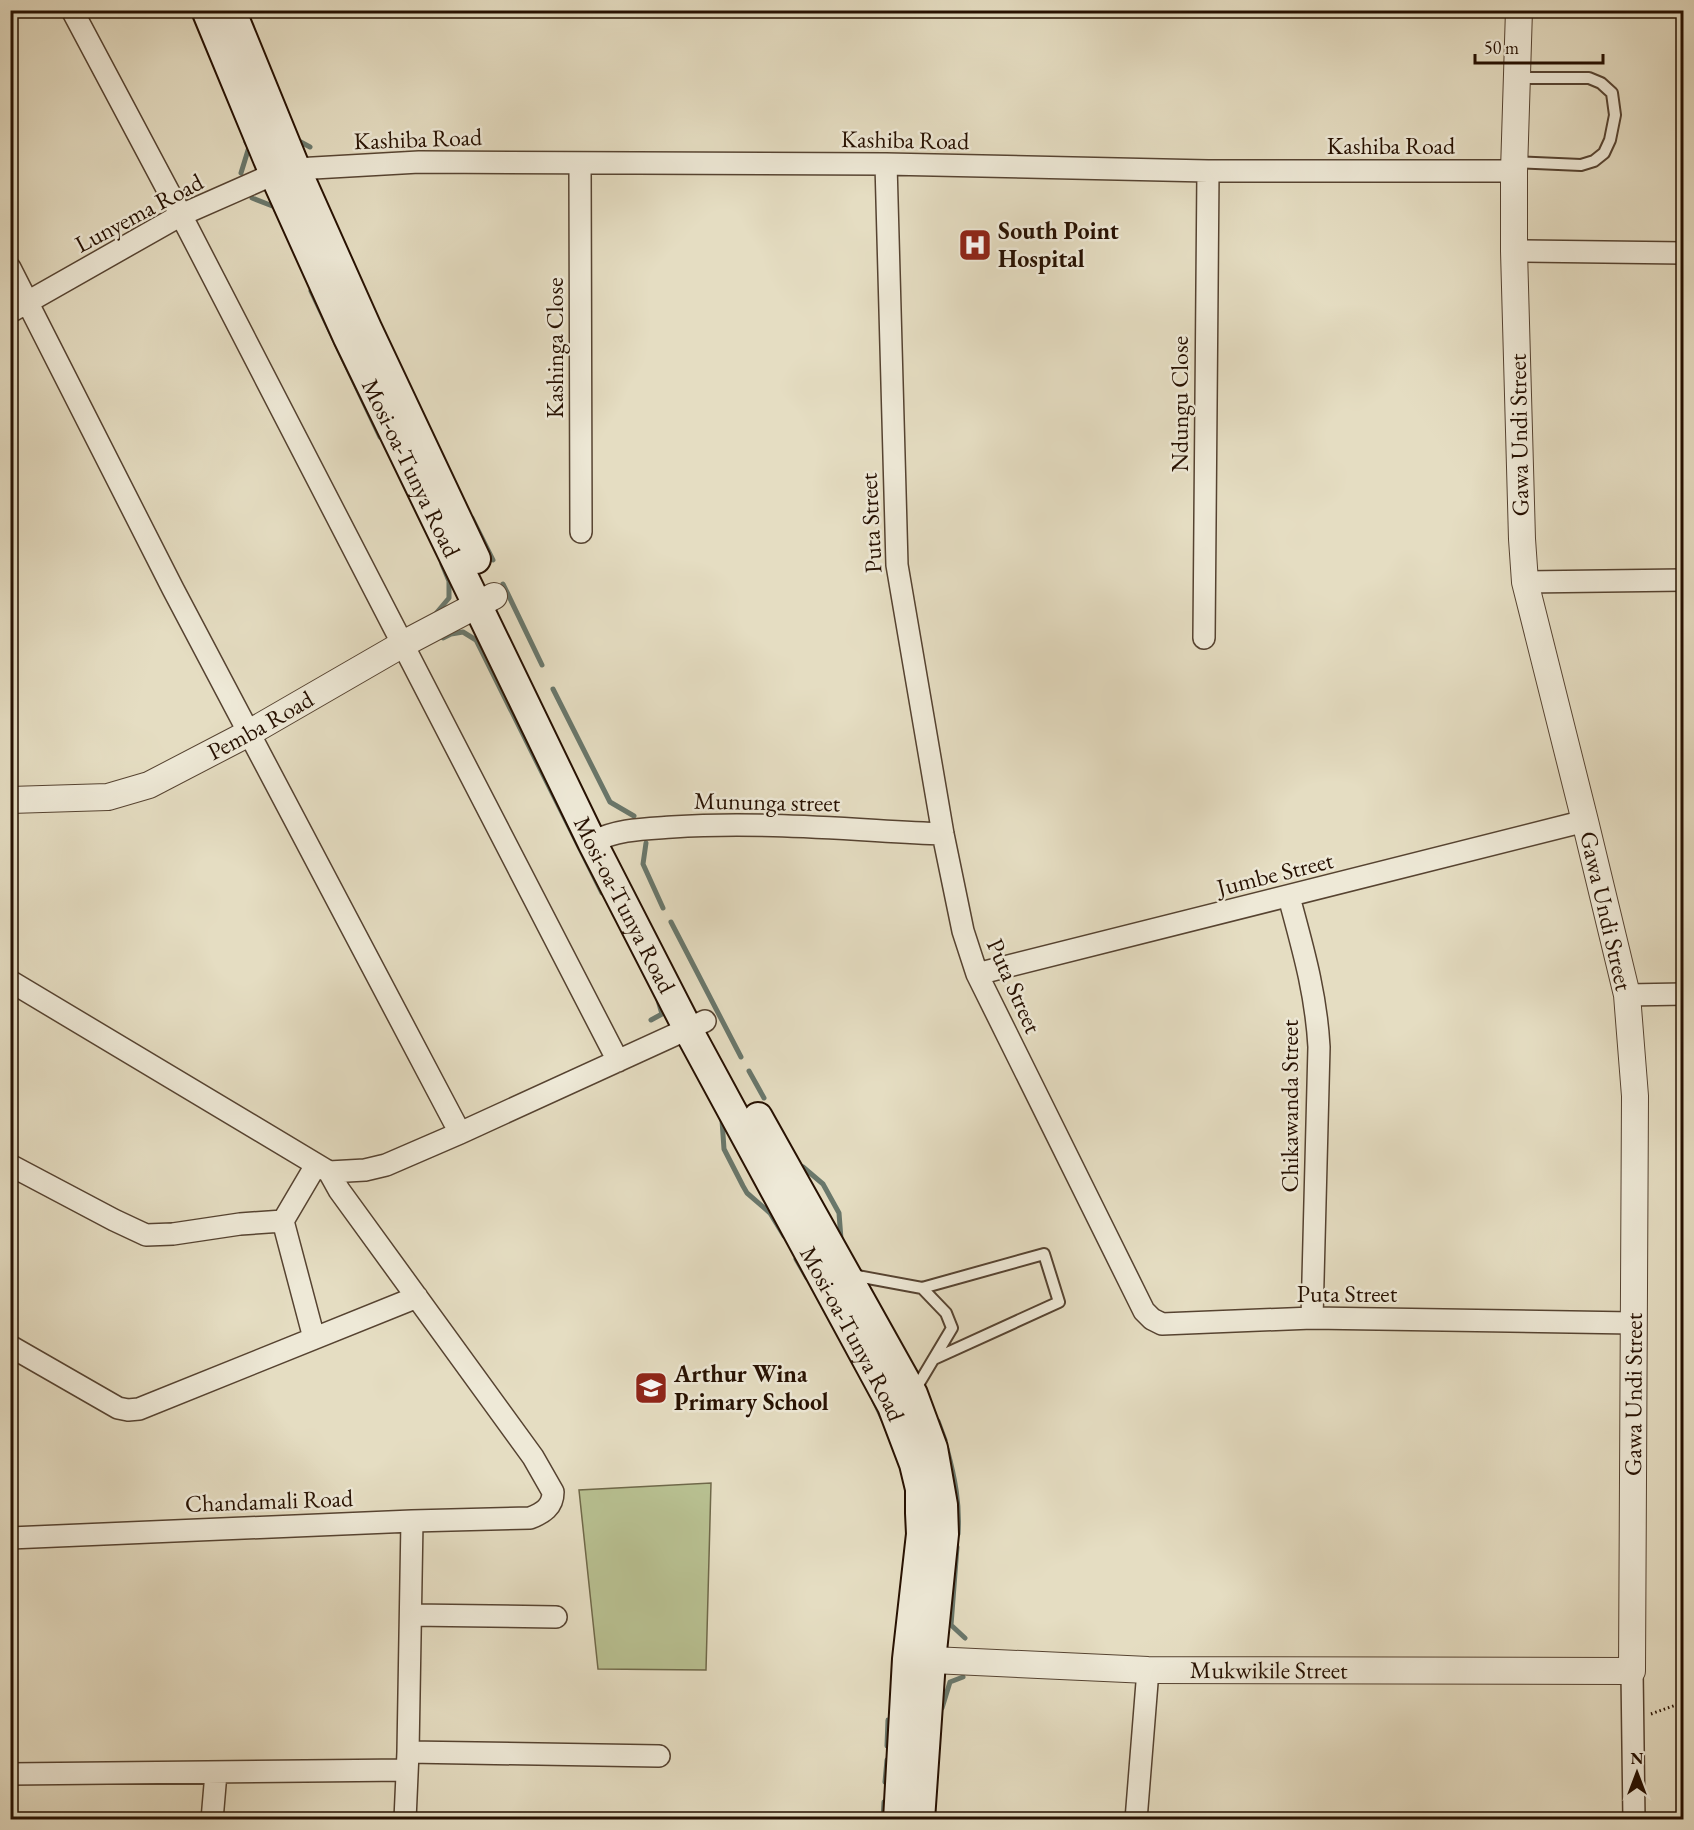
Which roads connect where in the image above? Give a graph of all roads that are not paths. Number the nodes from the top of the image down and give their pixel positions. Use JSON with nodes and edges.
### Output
{"nodes":[{"id":1,"x":72,"y":10,"type":"edge"},
{"id":2,"x":206,"y":10,"type":"edge"},
{"id":3,"x":231,"y":10,"type":"edge"},
{"id":4,"x":1519,"y":10,"type":"edge"},
{"id":5,"x":1517,"y":78,"type":"junction"},
{"id":6,"x":580,"y":163,"type":"junction"},
{"id":7,"x":886,"y":164,"type":"junction"},
{"id":8,"x":1514,"y":167,"type":"junction"},
{"id":9,"x":285,"y":171,"type":"junction"},
{"id":10,"x":1208,"y":171,"type":"junction"},
{"id":11,"x":181,"y":215,"type":"junction"},
{"id":12,"x":1514,"y":251,"type":"junction"},
{"id":13,"x":1683,"y":253,"type":"edge"},
{"id":14,"x":10,"y":268,"type":"edge"},
{"id":15,"x":19,"y":307,"type":"edge"},
{"id":16,"x":581,"y":532,"type":"dead end"},
{"id":17,"x":1683,"y":580,"type":"edge"},
{"id":18,"x":1525,"y":582,"type":"junction"},
{"id":19,"x":485,"y":601,"type":"junction"},
{"id":20,"x":1204,"y":638,"type":"dead end"},
{"id":21,"x":403,"y":644,"type":"junction"},
{"id":22,"x":249,"y":733,"type":"junction"},
{"id":23,"x":10,"y":800,"type":"edge"},
{"id":24,"x":1585,"y":820,"type":"junction"},
{"id":25,"x":943,"y":834,"type":"junction"},
{"id":26,"x":600,"y":838,"type":"junction"},
{"id":27,"x":1289,"y":897,"type":"junction"},
{"id":28,"x":977,"y":975,"type":"junction"},
{"id":29,"x":10,"y":981,"type":"edge"},
{"id":30,"x":1683,"y":994,"type":"edge"},
{"id":31,"x":1627,"y":995,"type":"junction"},
{"id":32,"x":697,"y":1025,"type":"junction"},
{"id":33,"x":618,"y":1061,"type":"junction"},
{"id":34,"x":460,"y":1133,"type":"junction"},
{"id":35,"x":10,"y":1165,"type":"edge"},
{"id":36,"x":322,"y":1169,"type":"junction"},
{"id":37,"x":283,"y":1221,"type":"junction"},
{"id":38,"x":846,"y":1274,"type":"junction"},
{"id":39,"x":922,"y":1288,"type":"junction"},
{"id":40,"x":417,"y":1297,"type":"junction"},
{"id":41,"x":1312,"y":1318,"type":"junction"},
{"id":42,"x":1633,"y":1323,"type":"junction"},
{"id":43,"x":314,"y":1338,"type":"junction"},
{"id":44,"x":10,"y":1346,"type":"edge"},
{"id":45,"x":934,"y":1359,"type":"junction"},
{"id":46,"x":913,"y":1394,"type":"junction"},
{"id":47,"x":412,"y":1521,"type":"junction"},
{"id":48,"x":10,"y":1538,"type":"edge"},
{"id":49,"x":411,"y":1615,"type":"junction"},
{"id":50,"x":556,"y":1617,"type":"dead end"},
{"id":51,"x":919,"y":1660,"type":"junction"},
{"id":52,"x":1148,"y":1670,"type":"junction"},
{"id":53,"x":1632,"y":1671,"type":"junction"},
{"id":54,"x":659,"y":1756,"type":"dead end"},
{"id":55,"x":408,"y":1761,"type":"junction"},
{"id":56,"x":216,"y":1773,"type":"junction"},
{"id":57,"x":10,"y":1774,"type":"edge"},
{"id":58,"x":212,"y":1820,"type":"edge"},
{"id":59,"x":405,"y":1820,"type":"edge"},
{"id":60,"x":898,"y":1820,"type":"edge"},
{"id":61,"x":920,"y":1820,"type":"edge"},
{"id":62,"x":1137,"y":1820,"type":"edge"},
{"id":63,"x":1634,"y":1820,"type":"edge"}],
"edges":[{"from":1,"to":11,"type":"street"},
{"from":2,"to":9,"type":"main road","name":"Mosi-oa-Tunya Road"},
{"from":3,"to":9,"type":"main road","name":"Mosi-oa-Tunya Road"},
{"from":4,"to":5,"type":"street","name":"Gawa Undi Street"},
{"from":5,"to":8,"type":"street","name":"Gawa Undi Street"},
{"from":5,"to":8,"type":"lane"},
{"from":6,"to":7,"type":"street","name":"Kashiba Road"},
{"from":6,"to":9,"type":"street","name":"Kashiba Road"},
{"from":6,"to":16,"type":"street","name":"Kashinga Close"},
{"from":7,"to":10,"type":"street","name":"Kashiba Road"},
{"from":7,"to":25,"type":"street","name":"Puta Street"},
{"from":8,"to":10,"type":"street","name":"Kashiba Road"},
{"from":8,"to":12,"type":"street","name":"Gawa Undi Street"},
{"from":9,"to":11,"type":"street","name":"Lunyema Road"},
{"from":9,"to":19,"type":"main road","name":"Mosi-oa-Tunya Road"},
{"from":10,"to":20,"type":"street","name":"Ndungu Close"},
{"from":11,"to":15,"type":"street","name":"Lunyema Road"},
{"from":11,"to":21,"type":"street"},
{"from":12,"to":13,"type":"street"},
{"from":12,"to":18,"type":"street","name":"Gawa Undi Street"},
{"from":14,"to":15,"type":"street"},
{"from":15,"to":22,"type":"street"},
{"from":17,"to":18,"type":"street"},
{"from":18,"to":24,"type":"street","name":"Gawa Undi Street"},
{"from":19,"to":21,"type":"street","name":"Pemba Road"},
{"from":19,"to":26,"type":"main road","name":"Mosi-oa-Tunya Road"},
{"from":21,"to":22,"type":"street","name":"Pemba Road"},
{"from":21,"to":33,"type":"street"},
{"from":22,"to":23,"type":"street","name":"Pemba Road"},
{"from":22,"to":34,"type":"street"},
{"from":24,"to":27,"type":"street","name":"Jumbe Street"},
{"from":24,"to":31,"type":"street","name":"Gawa Undi Street"},
{"from":25,"to":26,"type":"street","name":"Mununga street"},
{"from":25,"to":28,"type":"street","name":"Puta Street"},
{"from":26,"to":32,"type":"main road","name":"Mosi-oa-Tunya Road"},
{"from":27,"to":28,"type":"street","name":"Jumbe Street"},
{"from":27,"to":41,"type":"street","name":"Chikawanda Street"},
{"from":28,"to":41,"type":"street","name":"Puta Street"},
{"from":29,"to":36,"type":"street"},
{"from":30,"to":31,"type":"street"},
{"from":31,"to":42,"type":"street","name":"Gawa Undi Street"},
{"from":32,"to":33,"type":"street"},
{"from":32,"to":38,"type":"main road","name":"Mosi-oa-Tunya Road"},
{"from":32,"to":51,"type":"main road","name":"Mosi-oa-Tunya Road"},
{"from":33,"to":34,"type":"street"},
{"from":34,"to":36,"type":"street"},
{"from":35,"to":37,"type":"street"},
{"from":36,"to":37,"type":"street"},
{"from":36,"to":40,"type":"street"},
{"from":37,"to":43,"type":"street"},
{"from":38,"to":39,"type":"lane"},
{"from":38,"to":46,"type":"main road","name":"Mosi-oa-Tunya Road"},
{"from":39,"to":45,"type":"lane"},
{"from":39,"to":45,"type":"lane"},
{"from":40,"to":43,"type":"street"},
{"from":40,"to":47,"type":"street","name":"Chandamali Road"},
{"from":41,"to":42,"type":"street","name":"Puta Street"},
{"from":42,"to":53,"type":"street","name":"Gawa Undi Street"},
{"from":43,"to":44,"type":"street"},
{"from":45,"to":46,"type":"lane"},
{"from":46,"to":51,"type":"main road","name":"Mosi-oa-Tunya Road"},
{"from":47,"to":48,"type":"street","name":"Chandamali Road"},
{"from":47,"to":49,"type":"street"},
{"from":49,"to":50,"type":"street"},
{"from":49,"to":55,"type":"street"},
{"from":51,"to":52,"type":"street","name":"Mukwikile Street"},
{"from":51,"to":60,"type":"main road","name":"Mosi-oa-Tunya Road"},
{"from":51,"to":61,"type":"main road","name":"Mosi-oa-Tunya Road"},
{"from":52,"to":53,"type":"street","name":"Mukwikile Street"},
{"from":52,"to":62,"type":"street"},
{"from":53,"to":63,"type":"street","name":"Gawa Undi Street"},
{"from":54,"to":55,"type":"street"},
{"from":55,"to":56,"type":"street"},
{"from":55,"to":59,"type":"street"},
{"from":56,"to":57,"type":"street"},
{"from":56,"to":58,"type":"street"}]}
